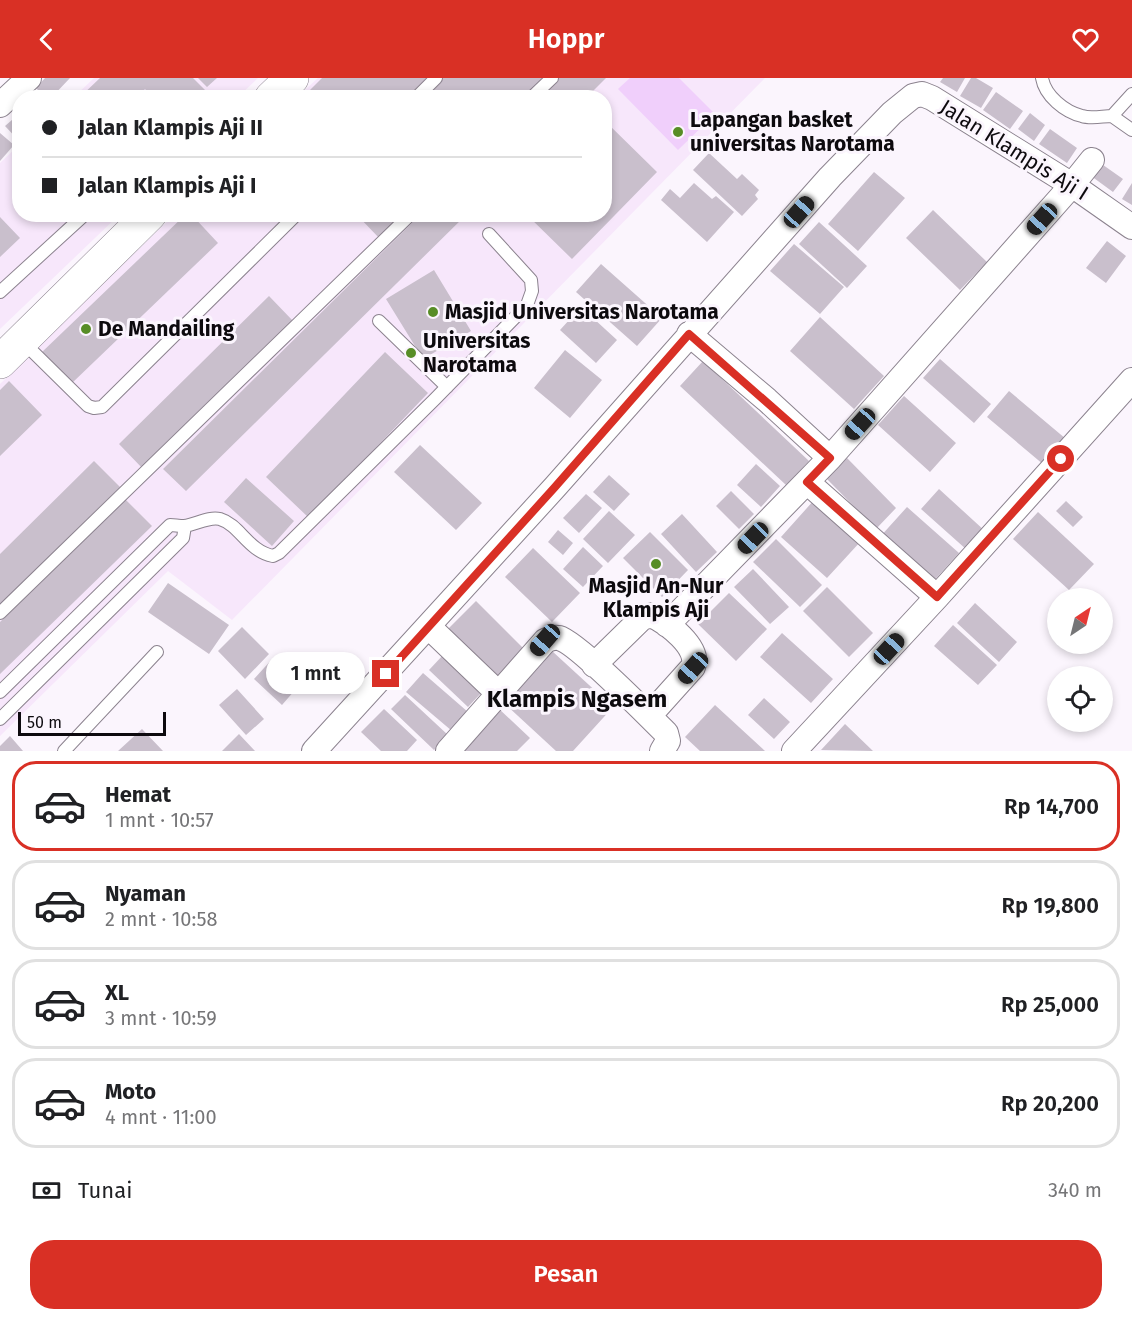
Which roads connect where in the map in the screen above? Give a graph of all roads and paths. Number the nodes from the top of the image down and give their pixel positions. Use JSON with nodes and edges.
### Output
{"nodes":[{"id":1,"x":29,"y":78,"type":"edge"},
{"id":2,"x":292,"y":78,"type":"edge"},
{"id":3,"x":436,"y":78,"type":"edge"},
{"id":4,"x":552,"y":78,"type":"edge"},
{"id":5,"x":1042,"y":78,"type":"edge"},
{"id":6,"x":16,"y":90,"type":"edge"},
{"id":7,"x":279,"y":90,"type":"edge"},
{"id":8,"x":424,"y":90,"type":"edge"},
{"id":9,"x":539,"y":90,"type":"edge"},
{"id":10,"x":12,"y":94,"type":"edge"},
{"id":11,"x":1132,"y":94,"type":"edge"},
{"id":12,"x":0,"y":105,"type":"edge"},
{"id":13,"x":1112,"y":116,"type":"junction"},
{"id":14,"x":1132,"y":130,"type":"edge"},
{"id":15,"x":1092,"y":160,"type":"dead end"},
{"id":16,"x":1072,"y":185,"type":"junction"},
{"id":17,"x":77,"y":222,"type":"edge"},
{"id":18,"x":142,"y":222,"type":"edge"},
{"id":19,"x":289,"y":222,"type":"edge"},
{"id":20,"x":403,"y":222,"type":"edge"},
{"id":21,"x":1132,"y":227,"type":"edge"},
{"id":22,"x":489,"y":234,"type":"dead end"},
{"id":23,"x":0,"y":292,"type":"edge"},
{"id":24,"x":379,"y":321,"type":"dead end"},
{"id":25,"x":689,"y":334,"type":"junction"},
{"id":26,"x":11,"y":352,"type":"edge"},
{"id":27,"x":1132,"y":380,"type":"edge"},
{"id":28,"x":447,"y":387,"type":"junction"},
{"id":29,"x":830,"y":458,"type":"junction"},
{"id":30,"x":807,"y":482,"type":"junction"},
{"id":31,"x":185,"y":526,"type":"junction"},
{"id":32,"x":937,"y":597,"type":"junction"},
{"id":33,"x":0,"y":613,"type":"edge"},
{"id":34,"x":667,"y":625,"type":"junction"},
{"id":35,"x":429,"y":627,"type":"junction"},
{"id":36,"x":157,"y":652,"type":"dead end"},
{"id":37,"x":594,"y":665,"type":"junction"},
{"id":38,"x":0,"y":692,"type":"edge"},
{"id":39,"x":499,"y":694,"type":"junction"},
{"id":40,"x":650,"y":716,"type":"junction"},
{"id":41,"x":0,"y":719,"type":"edge"},
{"id":42,"x":64,"y":751,"type":"edge"},
{"id":43,"x":314,"y":751,"type":"edge"},
{"id":44,"x":448,"y":751,"type":"edge"},
{"id":45,"x":662,"y":751,"type":"edge"},
{"id":46,"x":794,"y":751,"type":"edge"}],
"edges":[{"from":1,"to":6,"type":"street"},
{"from":2,"to":7,"type":"main road"},
{"from":3,"to":8,"type":"lane"},
{"from":4,"to":9,"type":"lane"},
{"from":5,"to":13,"type":"lane"},
{"from":10,"to":12,"type":"street"},
{"from":11,"to":13,"type":"lane"},
{"from":13,"to":14,"type":"lane"},
{"from":15,"to":16,"type":"street"},
{"from":16,"to":21,"type":"street","name":"Jalan Klampis Aji I"},
{"from":16,"to":25,"type":"street","name":"Jalan Klampis Aji I"},
{"from":16,"to":29,"type":"street"},
{"from":17,"to":23,"type":"lane"},
{"from":18,"to":26,"type":"main road"},
{"from":19,"to":26,"type":"lane"},
{"from":20,"to":33,"type":"lane"},
{"from":22,"to":28,"type":"lane"},
{"from":24,"to":28,"type":"lane"},
{"from":25,"to":29,"type":"street"},
{"from":25,"to":35,"type":"street","name":"Jalan Klampis Aji I"},
{"from":27,"to":32,"type":"street"},
{"from":28,"to":31,"type":"lane"},
{"from":29,"to":30,"type":"street"},
{"from":30,"to":32,"type":"street"},
{"from":30,"to":34,"type":"street"},
{"from":31,"to":38,"type":"lane"},
{"from":31,"to":41,"type":"lane"},
{"from":32,"to":46,"type":"street"},
{"from":34,"to":37,"type":"street"},
{"from":34,"to":40,"type":"street"},
{"from":35,"to":39,"type":"street"},
{"from":35,"to":43,"type":"street","name":"Jalan Klampis Aji I"},
{"from":36,"to":42,"type":"lane"},
{"from":37,"to":39,"type":"street"},
{"from":37,"to":40,"type":"street"},
{"from":39,"to":44,"type":"street"},
{"from":40,"to":45,"type":"street"}]}
